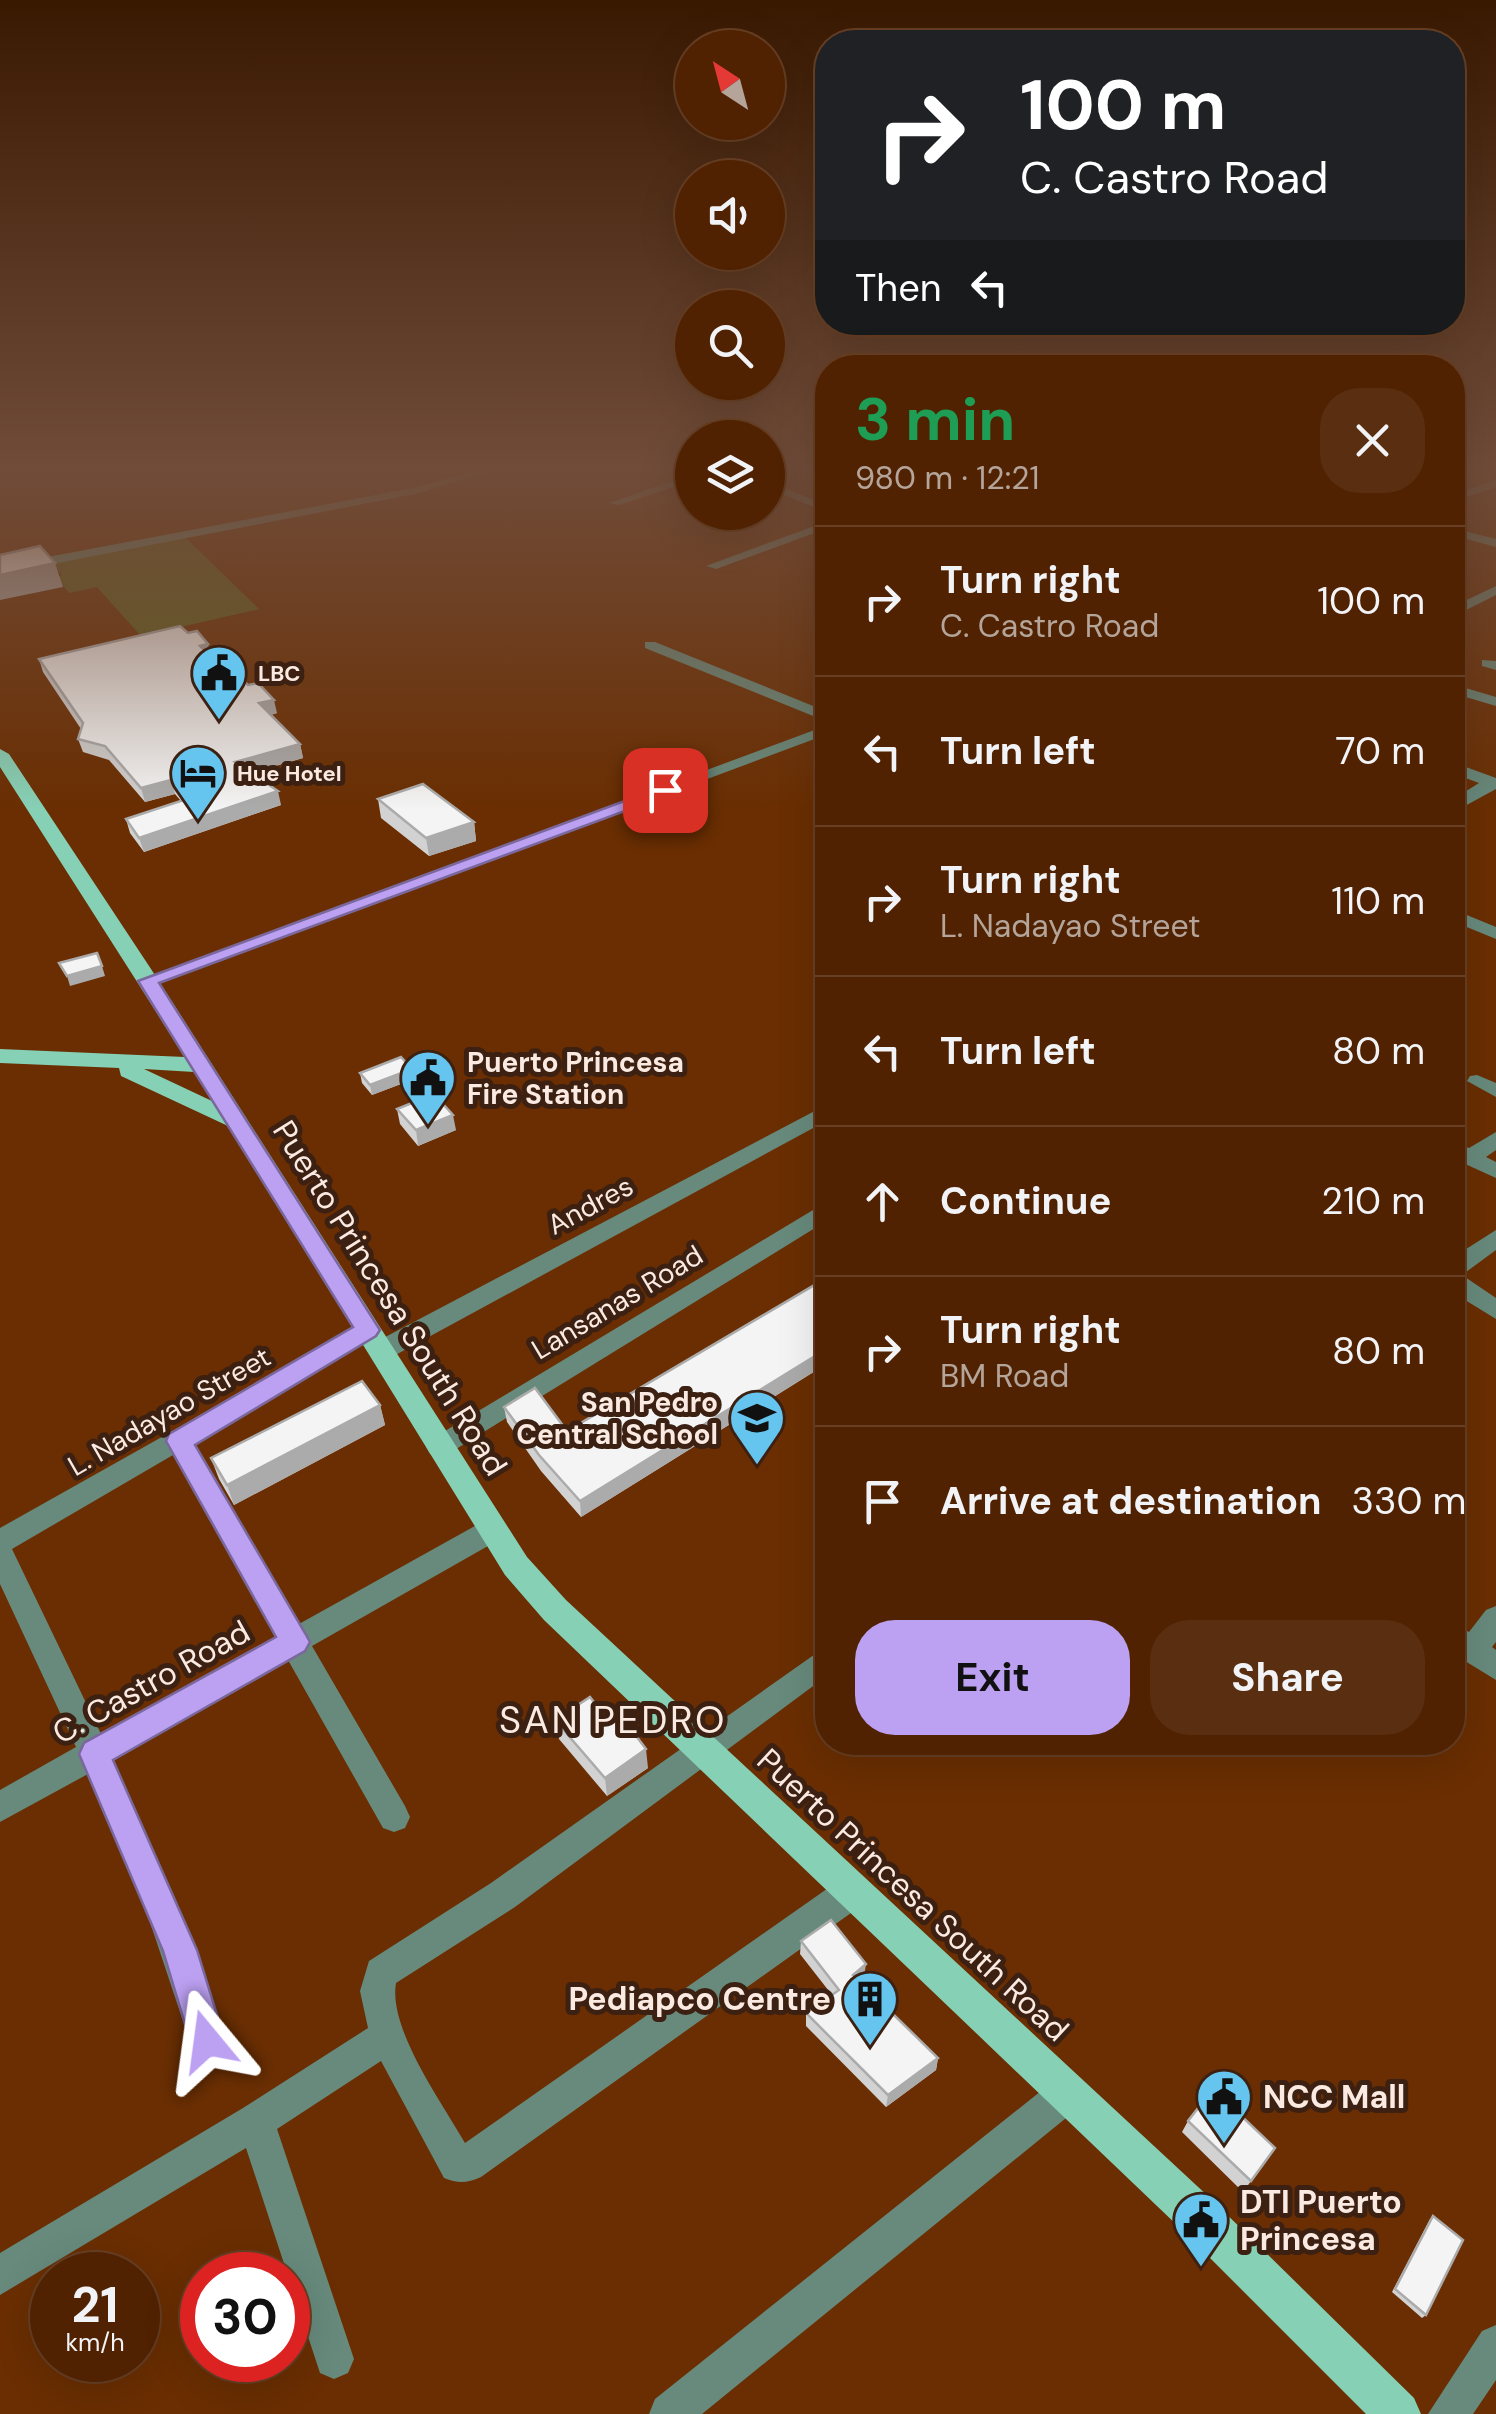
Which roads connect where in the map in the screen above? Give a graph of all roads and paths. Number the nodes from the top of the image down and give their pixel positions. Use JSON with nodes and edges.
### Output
{"nodes":[{"id":1,"x":1496,"y":590,"type":"edge"},
{"id":2,"x":1465,"y":606,"type":"edge"},
{"id":3,"x":650,"y":645,"type":"dead end"},
{"id":4,"x":1465,"y":692,"type":"edge"},
{"id":5,"x":1496,"y":702,"type":"edge"},
{"id":6,"x":815,"y":713,"type":"edge"},
{"id":7,"x":815,"y":734,"type":"edge"},
{"id":8,"x":0,"y":754,"type":"edge"},
{"id":9,"x":1465,"y":773,"type":"edge"},
{"id":10,"x":1494,"y":783,"type":"edge"},
{"id":11,"x":1465,"y":800,"type":"edge"},
{"id":12,"x":1465,"y":920,"type":"edge"},
{"id":13,"x":1496,"y":934,"type":"edge"},
{"id":14,"x":148,"y":981,"type":"junction"},
{"id":15,"x":0,"y":1056,"type":"edge"},
{"id":16,"x":100,"y":1060,"type":"junction"},
{"id":17,"x":200,"y":1065,"type":"junction"},
{"id":18,"x":815,"y":1118,"type":"edge"},
{"id":19,"x":233,"y":1120,"type":"junction"},
{"id":20,"x":1496,"y":1139,"type":"edge"},
{"id":21,"x":1465,"y":1152,"type":"edge"},
{"id":22,"x":1465,"y":1156,"type":"edge"},
{"id":23,"x":1496,"y":1171,"type":"edge"},
{"id":24,"x":815,"y":1218,"type":"edge"},
{"id":25,"x":1496,"y":1238,"type":"edge"},
{"id":26,"x":1465,"y":1261,"type":"edge"},
{"id":27,"x":1465,"y":1289,"type":"edge"},
{"id":28,"x":1496,"y":1310,"type":"edge"},
{"id":29,"x":374,"y":1341,"type":"junction"},
{"id":30,"x":179,"y":1441,"type":"junction"},
{"id":31,"x":439,"y":1447,"type":"junction"},
{"id":32,"x":492,"y":1530,"type":"junction"},
{"id":33,"x":0,"y":1542,"type":"edge"},
{"id":34,"x":0,"y":1554,"type":"edge"},
{"id":35,"x":1496,"y":1619,"type":"edge"},
{"id":36,"x":295,"y":1642,"type":"junction"},
{"id":37,"x":1474,"y":1651,"type":"edge"},
{"id":38,"x":815,"y":1668,"type":"edge"},
{"id":39,"x":703,"y":1750,"type":"junction"},
{"id":40,"x":95,"y":1754,"type":"junction"},
{"id":41,"x":0,"y":1806,"type":"edge"},
{"id":42,"x":394,"y":1817,"type":"dead end"},
{"id":43,"x":853,"y":1891,"type":"junction"},
{"id":44,"x":388,"y":2036,"type":"junction"},
{"id":45,"x":207,"y":2041,"type":"dead end"},
{"id":46,"x":1069,"y":2092,"type":"junction"},
{"id":47,"x":256,"y":2121,"type":"junction"},
{"id":48,"x":0,"y":2275,"type":"edge"},
{"id":49,"x":1496,"y":2345,"type":"edge"},
{"id":50,"x":334,"y":2359,"type":"dead end"},
{"id":51,"x":670,"y":2414,"type":"edge"},
{"id":52,"x":1398,"y":2414,"type":"edge"},
{"id":53,"x":1449,"y":2414,"type":"edge"}],
"edges":[{"from":1,"to":2,"type":"street"},
{"from":3,"to":6,"type":"street"},
{"from":4,"to":5,"type":"street"},
{"from":7,"to":14,"type":"street"},
{"from":8,"to":14,"type":"main road","name":"Puerto Princesa South Road"},
{"from":9,"to":10,"type":"street"},
{"from":10,"to":11,"type":"street"},
{"from":12,"to":13,"type":"street"},
{"from":14,"to":17,"type":"main road","name":"Puerto Princesa South Road"},
{"from":15,"to":16,"type":"main road"},
{"from":16,"to":17,"type":"main road"},
{"from":16,"to":19,"type":"main road"},
{"from":17,"to":19,"type":"main road","name":"Puerto Princesa South Road"},
{"from":18,"to":29,"type":"street","name":"Andres"},
{"from":19,"to":29,"type":"main road","name":"Puerto Princesa South Road"},
{"from":20,"to":21,"type":"street"},
{"from":22,"to":23,"type":"street"},
{"from":24,"to":31,"type":"street","name":"Lansanas Road"},
{"from":25,"to":26,"type":"street"},
{"from":27,"to":28,"type":"street"},
{"from":29,"to":30,"type":"street","name":"L. Nadayao Street"},
{"from":29,"to":31,"type":"main road","name":"Puerto Princesa South Road"},
{"from":30,"to":33,"type":"street","name":"L. Nadayao Street"},
{"from":30,"to":36,"type":"street"},
{"from":31,"to":32,"type":"main road","name":"Puerto Princesa South Road"},
{"from":32,"to":36,"type":"street","name":"C. Castro Road"},
{"from":32,"to":39,"type":"main road","name":"Puerto Princesa South Road"},
{"from":34,"to":40,"type":"street"},
{"from":35,"to":37,"type":"street"},
{"from":36,"to":40,"type":"street","name":"C. Castro Road"},
{"from":36,"to":42,"type":"street"},
{"from":38,"to":39,"type":"street"},
{"from":39,"to":43,"type":"main road","name":"Puerto Princesa South Road"},
{"from":39,"to":44,"type":"street"},
{"from":40,"to":41,"type":"street","name":"C. Castro Road"},
{"from":40,"to":45,"type":"street"},
{"from":43,"to":44,"type":"street"},
{"from":43,"to":46,"type":"main road","name":"Puerto Princesa South Road"},
{"from":44,"to":47,"type":"street"},
{"from":46,"to":51,"type":"street"},
{"from":46,"to":52,"type":"main road","name":"Puerto Princesa South Road"},
{"from":47,"to":48,"type":"street"},
{"from":47,"to":50,"type":"street"},
{"from":49,"to":53,"type":"street"}]}
